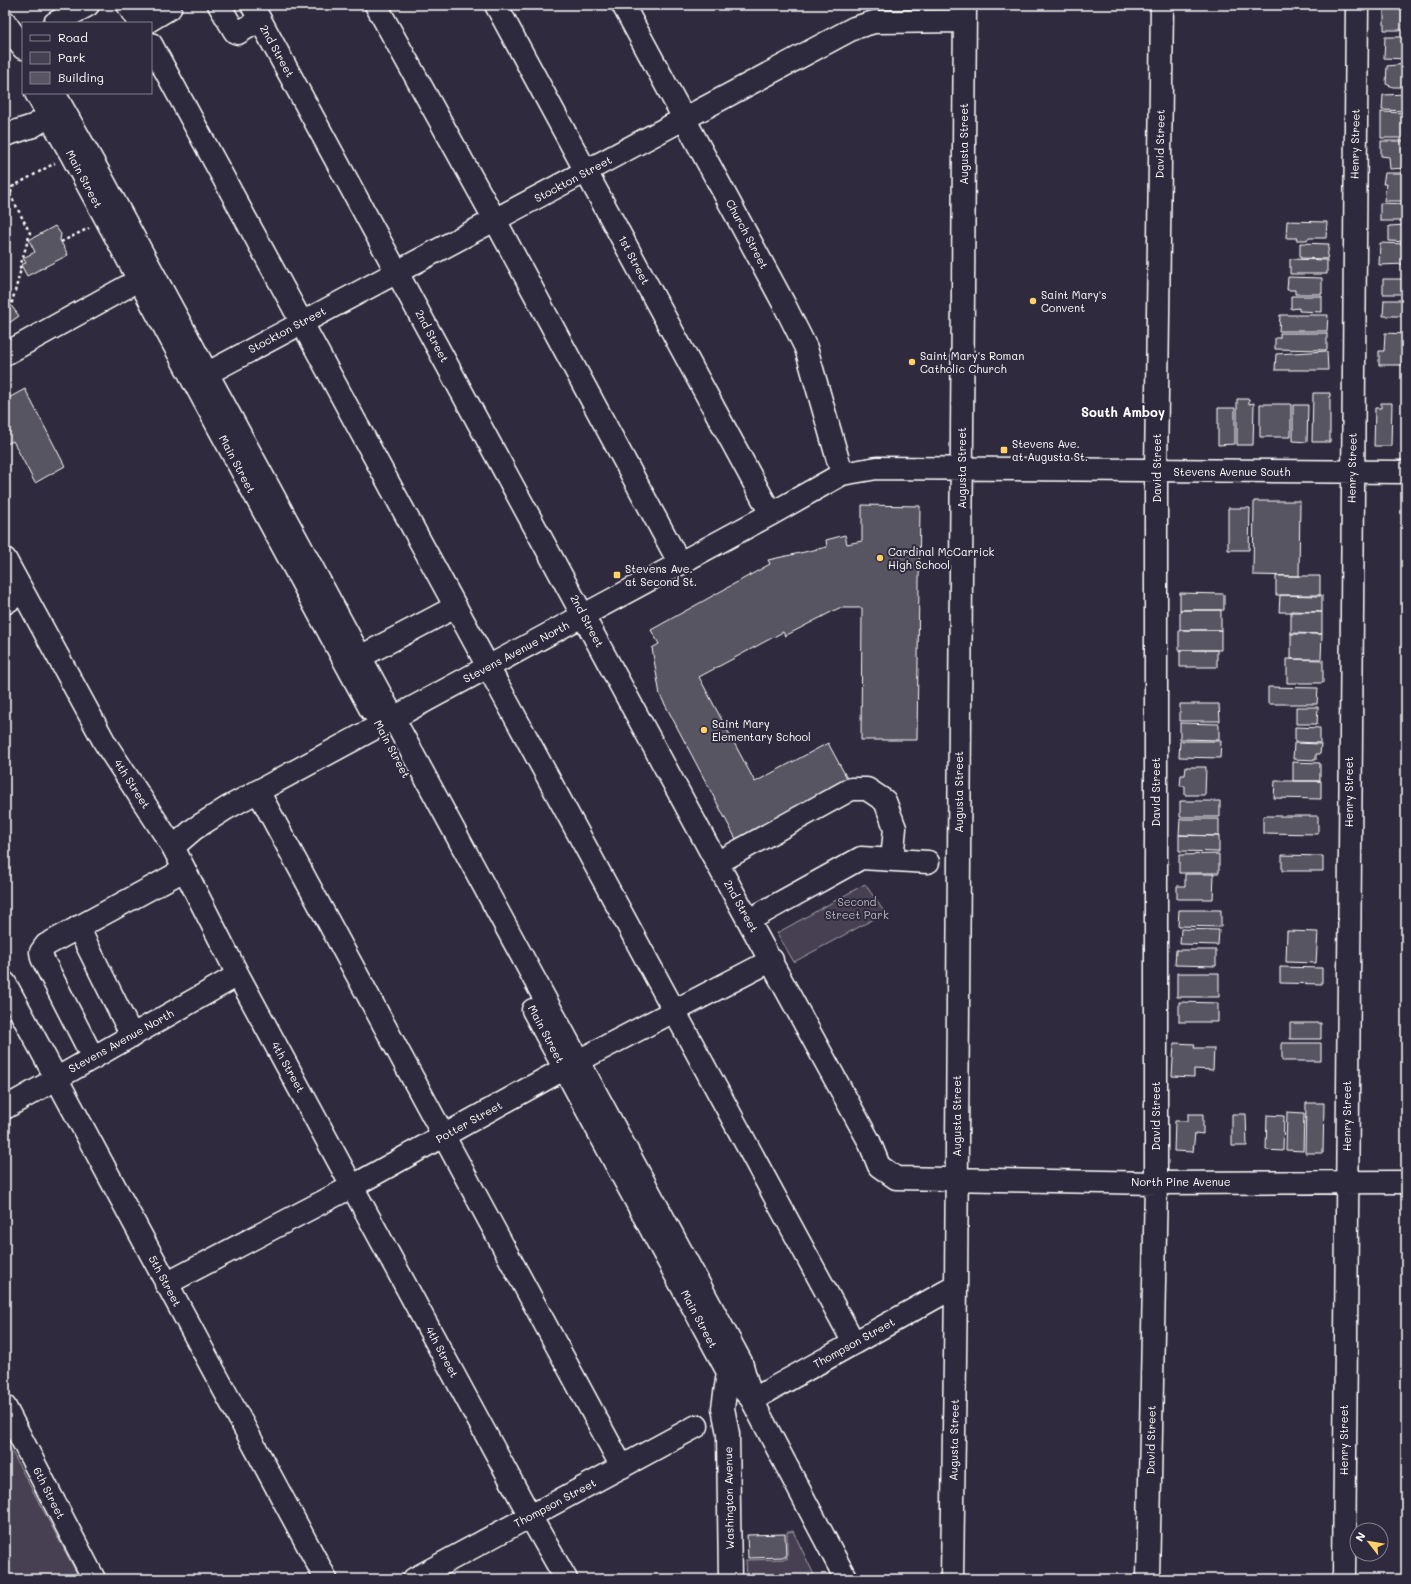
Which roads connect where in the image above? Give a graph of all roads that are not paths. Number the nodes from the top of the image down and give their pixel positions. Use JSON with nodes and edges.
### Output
{"nodes":[{"id":1,"x":88,"y":5,"type":"edge"},
{"id":2,"x":128,"y":5,"type":"edge"},
{"id":3,"x":219,"y":5,"type":"edge"},
{"id":4,"x":376,"y":5,"type":"edge"},
{"id":5,"x":496,"y":5,"type":"edge"},
{"id":6,"x":623,"y":5,"type":"edge"},
{"id":7,"x":1162,"y":5,"type":"edge"},
{"id":8,"x":1356,"y":5,"type":"edge"},
{"id":9,"x":172,"y":6,"type":"edge"},
{"id":10,"x":256,"y":13,"type":"edge"},
{"id":11,"x":965,"y":13,"type":"edge"},
{"id":12,"x":874,"y":14,"type":"edge"},
{"id":13,"x":5,"y":22,"type":"edge"},
{"id":14,"x":56,"y":22,"type":"edge"},
{"id":15,"x":139,"y":22,"type":"edge"},
{"id":16,"x":147,"y":22,"type":"edge"},
{"id":17,"x":21,"y":43,"type":"edge"},
{"id":18,"x":152,"y":46,"type":"edge"},
{"id":19,"x":22,"y":54,"type":"edge"},
{"id":20,"x":37,"y":94,"type":"edge"},
{"id":21,"x":55,"y":94,"type":"edge"},
{"id":22,"x":49,"y":116,"type":"junction"},
{"id":23,"x":685,"y":118,"type":"junction"},
{"id":24,"x":5,"y":135,"type":"edge"},
{"id":25,"x":586,"y":172,"type":"junction"},
{"id":26,"x":495,"y":220,"type":"junction"},
{"id":27,"x":398,"y":271,"type":"junction"},
{"id":28,"x":139,"y":280,"type":"junction"},
{"id":29,"x":302,"y":322,"type":"junction"},
{"id":30,"x":5,"y":354,"type":"edge"},
{"id":31,"x":200,"y":378,"type":"junction"},
{"id":32,"x":962,"y":469,"type":"junction"},
{"id":33,"x":1156,"y":471,"type":"junction"},
{"id":34,"x":1406,"y":472,"type":"edge"},
{"id":35,"x":1352,"y":473,"type":"junction"},
{"id":36,"x":842,"y":474,"type":"junction"},
{"id":37,"x":771,"y":514,"type":"junction"},
{"id":38,"x":5,"y":559,"type":"edge"},
{"id":39,"x":680,"y":564,"type":"junction"},
{"id":40,"x":14,"y":597,"type":"edge"},
{"id":41,"x":455,"y":607,"type":"junction"},
{"id":42,"x":584,"y":615,"type":"junction"},
{"id":43,"x":360,"y":657,"type":"junction"},
{"id":44,"x":488,"y":667,"type":"junction"},
{"id":45,"x":386,"y":722,"type":"junction"},
{"id":46,"x":258,"y":791,"type":"junction"},
{"id":47,"x":173,"y":847,"type":"junction"},
{"id":48,"x":892,"y":860,"type":"junction"},
{"id":49,"x":928,"y":862,"type":"dead end"},
{"id":50,"x":717,"y":863,"type":"junction"},
{"id":51,"x":184,"y":870,"type":"junction"},
{"id":52,"x":749,"y":920,"type":"junction"},
{"id":53,"x":78,"y":927,"type":"junction"},
{"id":54,"x":772,"y":960,"type":"junction"},
{"id":55,"x":238,"y":975,"type":"junction"},
{"id":56,"x":5,"y":983,"type":"edge"},
{"id":57,"x":673,"y":1011,"type":"junction"},
{"id":58,"x":132,"y":1036,"type":"junction"},
{"id":59,"x":93,"y":1058,"type":"junction"},
{"id":60,"x":571,"y":1065,"type":"junction"},
{"id":61,"x":56,"y":1078,"type":"junction"},
{"id":62,"x":5,"y":1108,"type":"edge"},
{"id":63,"x":445,"y":1135,"type":"junction"},
{"id":64,"x":957,"y":1180,"type":"junction"},
{"id":65,"x":1156,"y":1182,"type":"junction"},
{"id":66,"x":1346,"y":1182,"type":"junction"},
{"id":67,"x":1406,"y":1182,"type":"edge"},
{"id":68,"x":352,"y":1186,"type":"junction"},
{"id":69,"x":166,"y":1284,"type":"junction"},
{"id":70,"x":956,"y":1286,"type":"junction"},
{"id":71,"x":854,"y":1343,"type":"junction"},
{"id":72,"x":728,"y":1372,"type":"junction"},
{"id":73,"x":752,"y":1400,"type":"junction"},
{"id":74,"x":5,"y":1407,"type":"edge"},
{"id":75,"x":697,"y":1426,"type":"dead end"},
{"id":76,"x":728,"y":1434,"type":"junction"},
{"id":77,"x":622,"y":1467,"type":"junction"},
{"id":78,"x":530,"y":1516,"type":"junction"},
{"id":79,"x":94,"y":1579,"type":"edge"},
{"id":80,"x":326,"y":1579,"type":"edge"},
{"id":81,"x":414,"y":1579,"type":"edge"},
{"id":82,"x":566,"y":1579,"type":"edge"},
{"id":83,"x":730,"y":1579,"type":"edge"},
{"id":84,"x":846,"y":1579,"type":"edge"},
{"id":85,"x":952,"y":1579,"type":"edge"},
{"id":86,"x":1148,"y":1579,"type":"edge"},
{"id":87,"x":1344,"y":1579,"type":"edge"}],
"edges":[{"from":1,"to":14,"type":"street"},
{"from":2,"to":15,"type":"street"},
{"from":3,"to":10,"type":"street"},
{"from":4,"to":26,"type":"street"},
{"from":5,"to":25,"type":"street","name":"1st Street"},
{"from":6,"to":23,"type":"street","name":"Church Street"},
{"from":7,"to":33,"type":"street","name":"David Street"},
{"from":8,"to":35,"type":"street","name":"Henry Street"},
{"from":9,"to":16,"type":"street"},
{"from":10,"to":27,"type":"street","name":"2nd Street"},
{"from":11,"to":12,"type":"street","name":"Stockton Street"},
{"from":11,"to":32,"type":"street","name":"Augusta Street"},
{"from":12,"to":23,"type":"street","name":"Stockton Street"},
{"from":13,"to":17,"type":"street"},
{"from":17,"to":19,"type":"street"},
{"from":18,"to":29,"type":"street"},
{"from":20,"to":22,"type":"street","name":"Main Street"},
{"from":21,"to":31,"type":"street","name":"Main Street"},
{"from":22,"to":24,"type":"street"},
{"from":22,"to":28,"type":"street","name":"Main Street"},
{"from":23,"to":25,"type":"street","name":"Stockton Street"},
{"from":23,"to":36,"type":"street","name":"Church Street"},
{"from":25,"to":26,"type":"street","name":"Stockton Street"},
{"from":25,"to":37,"type":"street","name":"1st Street"},
{"from":26,"to":27,"type":"street","name":"Stockton Street"},
{"from":26,"to":39,"type":"street"},
{"from":27,"to":29,"type":"street","name":"Stockton Street"},
{"from":27,"to":42,"type":"street","name":"2nd Street"},
{"from":28,"to":30,"type":"street"},
{"from":28,"to":31,"type":"street","name":"Main Street"},
{"from":29,"to":31,"type":"street","name":"Stockton Street"},
{"from":29,"to":41,"type":"street"},
{"from":31,"to":43,"type":"street","name":"Main Street"},
{"from":31,"to":45,"type":"street","name":"Main Street"},
{"from":32,"to":33,"type":"street","name":"Stevens Avenue South"},
{"from":32,"to":36,"type":"street","name":"Stevens Avenue North"},
{"from":32,"to":64,"type":"street","name":"Augusta Street"},
{"from":33,"to":35,"type":"street","name":"Stevens Avenue South"},
{"from":33,"to":65,"type":"street","name":"David Street"},
{"from":34,"to":35,"type":"street","name":"Stevens Avenue South"},
{"from":35,"to":66,"type":"street","name":"Henry Street"},
{"from":36,"to":37,"type":"street","name":"Stevens Avenue North"},
{"from":37,"to":39,"type":"street","name":"Stevens Avenue North"},
{"from":38,"to":40,"type":"street","name":"4th Street"},
{"from":39,"to":42,"type":"street","name":"Stevens Avenue North"},
{"from":40,"to":47,"type":"street","name":"4th Street"},
{"from":41,"to":43,"type":"street"},
{"from":41,"to":44,"type":"street"},
{"from":42,"to":44,"type":"street","name":"Stevens Avenue North"},
{"from":42,"to":50,"type":"street","name":"2nd Street"},
{"from":43,"to":45,"type":"street","name":"Main Street"},
{"from":44,"to":45,"type":"street","name":"Stevens Avenue North"},
{"from":44,"to":57,"type":"street"},
{"from":45,"to":46,"type":"street","name":"Stevens Avenue North"},
{"from":45,"to":60,"type":"street","name":"Main Street"},
{"from":46,"to":47,"type":"street","name":"Stevens Avenue North"},
{"from":46,"to":63,"type":"street"},
{"from":47,"to":51,"type":"street","name":"4th Street"},
{"from":48,"to":49,"type":"street"},
{"from":48,"to":50,"type":"street"},
{"from":48,"to":52,"type":"street"},
{"from":50,"to":52,"type":"street","name":"2nd Street"},
{"from":51,"to":53,"type":"street"},
{"from":51,"to":55,"type":"street","name":"4th Street"},
{"from":52,"to":54,"type":"street","name":"2nd Street"},
{"from":53,"to":58,"type":"street"},
{"from":53,"to":59,"type":"street"},
{"from":54,"to":57,"type":"street","name":"Potter Street"},
{"from":54,"to":64,"type":"street","name":"2nd Street"},
{"from":55,"to":58,"type":"street","name":"Stevens Avenue North"},
{"from":55,"to":68,"type":"street","name":"4th Street"},
{"from":56,"to":61,"type":"street","name":"5th Street"},
{"from":57,"to":60,"type":"street","name":"Potter Street"},
{"from":57,"to":71,"type":"street"},
{"from":58,"to":59,"type":"street","name":"Stevens Avenue North"},
{"from":59,"to":61,"type":"street","name":"Stevens Avenue North"},
{"from":60,"to":63,"type":"street","name":"Potter Street"},
{"from":60,"to":72,"type":"street","name":"Main Street"},
{"from":60,"to":73,"type":"street","name":"Main Street"},
{"from":61,"to":62,"type":"street","name":"Stevens Avenue North"},
{"from":61,"to":69,"type":"street","name":"5th Street"},
{"from":63,"to":68,"type":"street","name":"Potter Street"},
{"from":63,"to":77,"type":"street"},
{"from":64,"to":65,"type":"street","name":"North Pine Avenue"},
{"from":64,"to":70,"type":"street","name":"Augusta Street"},
{"from":65,"to":66,"type":"street","name":"North Pine Avenue"},
{"from":65,"to":86,"type":"street","name":"David Street"},
{"from":66,"to":67,"type":"street","name":"North Pine Avenue"},
{"from":66,"to":87,"type":"street","name":"Henry Street"},
{"from":68,"to":69,"type":"street","name":"Potter Street"},
{"from":68,"to":78,"type":"street","name":"4th Street"},
{"from":69,"to":80,"type":"street","name":"5th Street"},
{"from":70,"to":71,"type":"street","name":"Thompson Street"},
{"from":70,"to":85,"type":"street","name":"Augusta Street"},
{"from":71,"to":73,"type":"street","name":"Thompson Street"},
{"from":72,"to":73,"type":"street","name":"Main Street"},
{"from":72,"to":76,"type":"street"},
{"from":73,"to":76,"type":"street","name":"Washington Avenue"},
{"from":73,"to":84,"type":"street","name":"Main Street"},
{"from":74,"to":79,"type":"street","name":"6th Street"},
{"from":75,"to":77,"type":"street","name":"Thompson Street"},
{"from":76,"to":83,"type":"street","name":"Washington Avenue"},
{"from":77,"to":78,"type":"street","name":"Thompson Street"},
{"from":78,"to":81,"type":"street","name":"Thompson Street"},
{"from":78,"to":82,"type":"street","name":"4th Street"}]}
